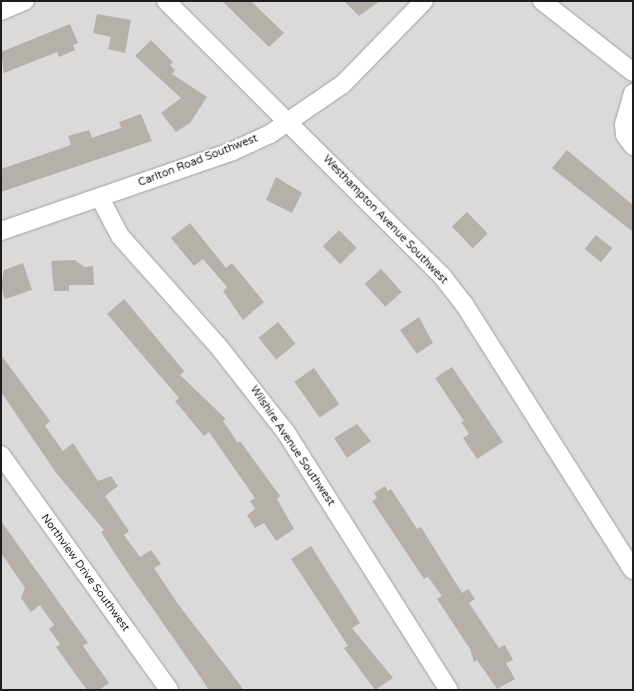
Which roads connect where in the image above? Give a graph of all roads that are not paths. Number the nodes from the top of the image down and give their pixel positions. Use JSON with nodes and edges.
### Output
{"nodes":[{"id":1,"x":25,"y":1,"type":"edge"},
{"id":2,"x":166,"y":1,"type":"edge"},
{"id":3,"x":424,"y":1,"type":"edge"},
{"id":4,"x":542,"y":1,"type":"edge"},
{"id":5,"x":1,"y":11,"type":"edge"},
{"id":6,"x":633,"y":72,"type":"edge"},
{"id":7,"x":633,"y":93,"type":"edge"},
{"id":8,"x":289,"y":123,"type":"junction"},
{"id":9,"x":633,"y":146,"type":"edge"},
{"id":10,"x":100,"y":198,"type":"junction"},
{"id":11,"x":1,"y":231,"type":"edge"},
{"id":12,"x":1,"y":455,"type":"edge"},
{"id":13,"x":633,"y":570,"type":"edge"},
{"id":14,"x":169,"y":690,"type":"edge"},
{"id":15,"x":449,"y":690,"type":"edge"}],
"edges":[{"from":1,"to":5,"type":"street"},
{"from":2,"to":8,"type":"street","name":"Westhampton Avenue Southwest"},
{"from":3,"to":8,"type":"street","name":"Carlton Road Southwest"},
{"from":4,"to":6,"type":"street"},
{"from":7,"to":9,"type":"street"},
{"from":8,"to":10,"type":"street","name":"Carlton Road Southwest"},
{"from":8,"to":13,"type":"street","name":"Westhampton Avenue Southwest"},
{"from":10,"to":11,"type":"street","name":"Carlton Road Southwest"},
{"from":10,"to":15,"type":"street","name":"Wilshire Avenue Southwest"},
{"from":12,"to":14,"type":"street","name":"Northview Drive Southwest"}]}
